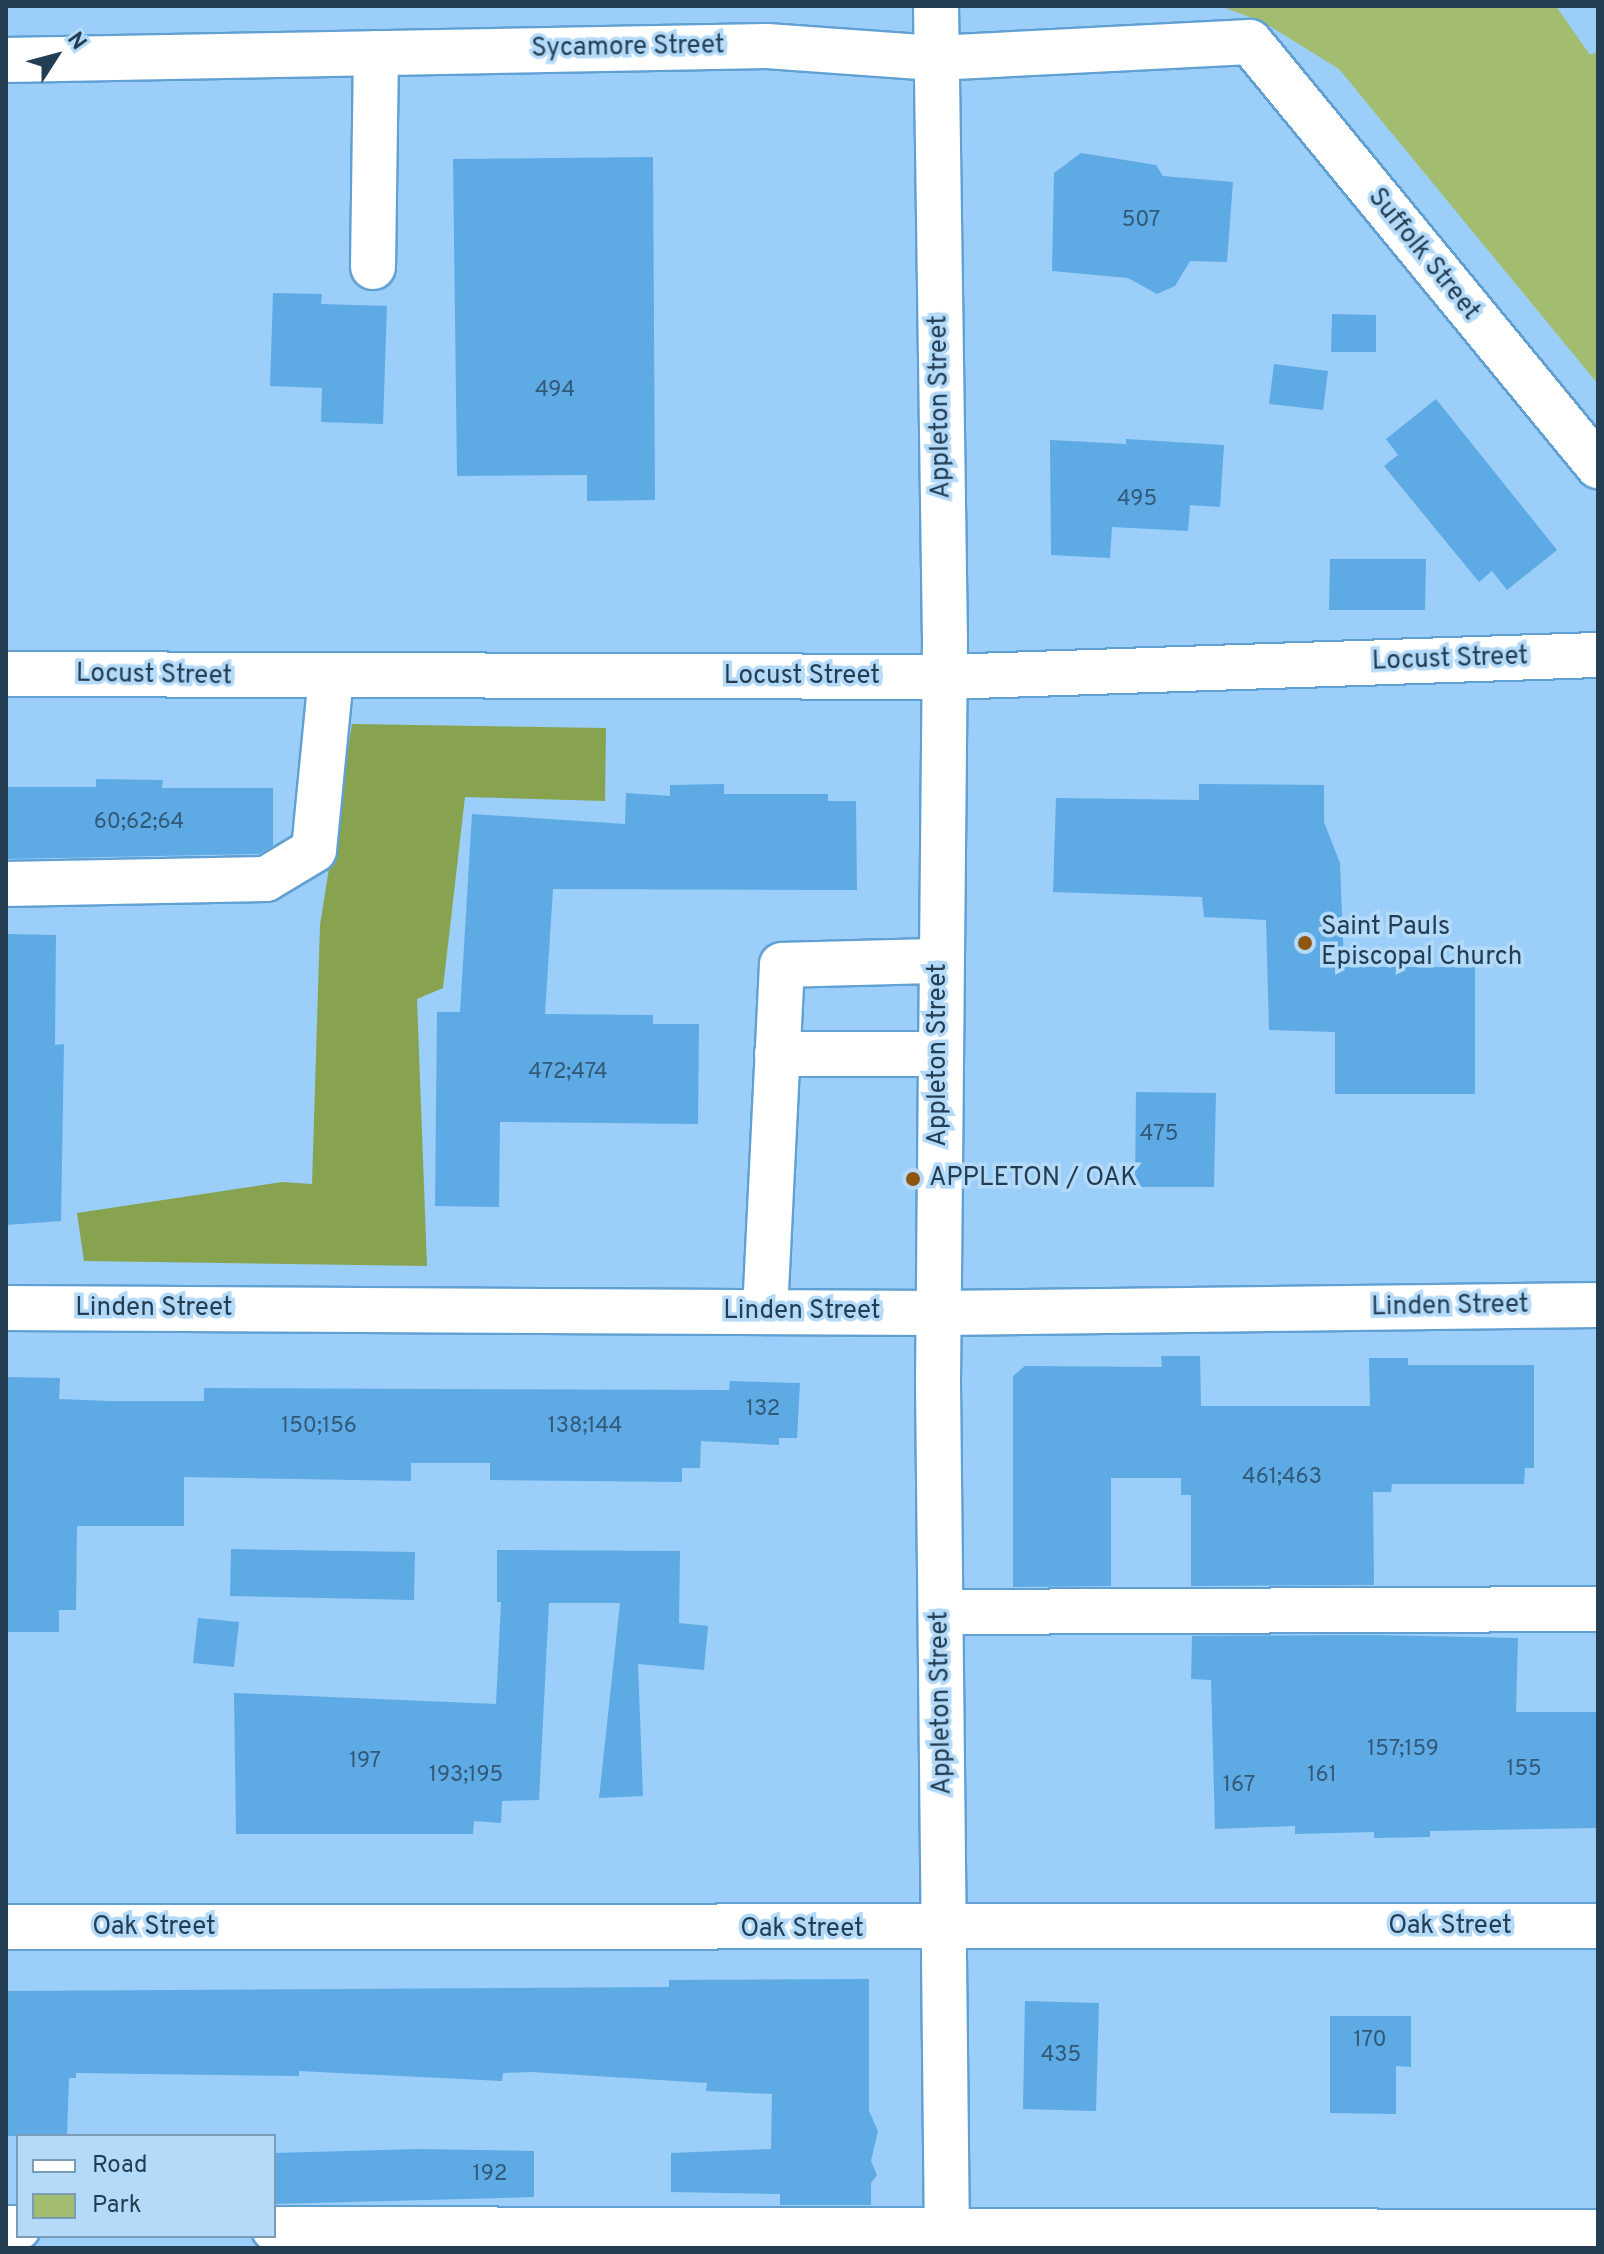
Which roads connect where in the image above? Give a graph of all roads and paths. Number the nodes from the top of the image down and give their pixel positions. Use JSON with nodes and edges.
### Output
{"nodes":[{"id":1,"x":936,"y":6,"type":"edge"},
{"id":2,"x":1250,"y":42,"type":"joint"},
{"id":3,"x":376,"y":53,"type":"junction"},
{"id":4,"x":935,"y":58,"type":"junction"},
{"id":5,"x":6,"y":60,"type":"edge"},
{"id":6,"x":373,"y":267,"type":"dead end"},
{"id":7,"x":1598,"y":466,"type":"edge"},
{"id":8,"x":1598,"y":655,"type":"edge"},
{"id":9,"x":6,"y":674,"type":"edge"},
{"id":10,"x":331,"y":677,"type":"junction"},
{"id":11,"x":944,"y":677,"type":"junction"},
{"id":12,"x":6,"y":884,"type":"edge"},
{"id":13,"x":940,"y":961,"type":"junction"},
{"id":14,"x":777,"y":1054,"type":"junction"},
{"id":15,"x":938,"y":1054,"type":"junction"},
{"id":16,"x":1598,"y":1305,"type":"edge"},
{"id":17,"x":6,"y":1308,"type":"edge"},
{"id":18,"x":765,"y":1312,"type":"junction"},
{"id":19,"x":938,"y":1313,"type":"junction"},
{"id":20,"x":1598,"y":1609,"type":"edge"},
{"id":21,"x":941,"y":1612,"type":"junction"},
{"id":22,"x":1598,"y":1926,"type":"edge"},
{"id":23,"x":6,"y":1927,"type":"edge"},
{"id":24,"x":945,"y":1930,"type":"junction"},
{"id":25,"x":276,"y":2229,"type":"edge"},
{"id":26,"x":1598,"y":2232,"type":"edge"},
{"id":27,"x":947,"y":2239,"type":"edge"}],
"edges":[{"from":1,"to":4,"type":"street","name":"Appleton Street"},
{"from":2,"to":4,"type":"street","name":"Sycamore Street"},
{"from":2,"to":7,"type":"street","name":"Suffolk Street"},
{"from":3,"to":4,"type":"street","name":"Sycamore Street"},
{"from":3,"to":5,"type":"street","name":"Sycamore Street"},
{"from":3,"to":6,"type":"street"},
{"from":4,"to":11,"type":"street","name":"Appleton Street"},
{"from":8,"to":11,"type":"street","name":"Locust Street"},
{"from":9,"to":10,"type":"street","name":"Locust Street"},
{"from":10,"to":11,"type":"street","name":"Locust Street"},
{"from":10,"to":12,"type":"street"},
{"from":11,"to":13,"type":"street","name":"Appleton Street"},
{"from":13,"to":14,"type":"street"},
{"from":13,"to":15,"type":"street","name":"Appleton Street"},
{"from":14,"to":15,"type":"street"},
{"from":14,"to":18,"type":"street"},
{"from":15,"to":19,"type":"street","name":"Appleton Street"},
{"from":16,"to":19,"type":"street","name":"Linden Street"},
{"from":17,"to":18,"type":"street","name":"Linden Street"},
{"from":18,"to":19,"type":"street","name":"Linden Street"},
{"from":19,"to":21,"type":"street","name":"Appleton Street"},
{"from":20,"to":21,"type":"street"},
{"from":21,"to":24,"type":"street","name":"Appleton Street"},
{"from":22,"to":24,"type":"street","name":"Oak Street"},
{"from":23,"to":24,"type":"street","name":"Oak Street"},
{"from":24,"to":27,"type":"street","name":"Appleton Street"},
{"from":25,"to":27,"type":"street"},
{"from":26,"to":27,"type":"street"}]}
